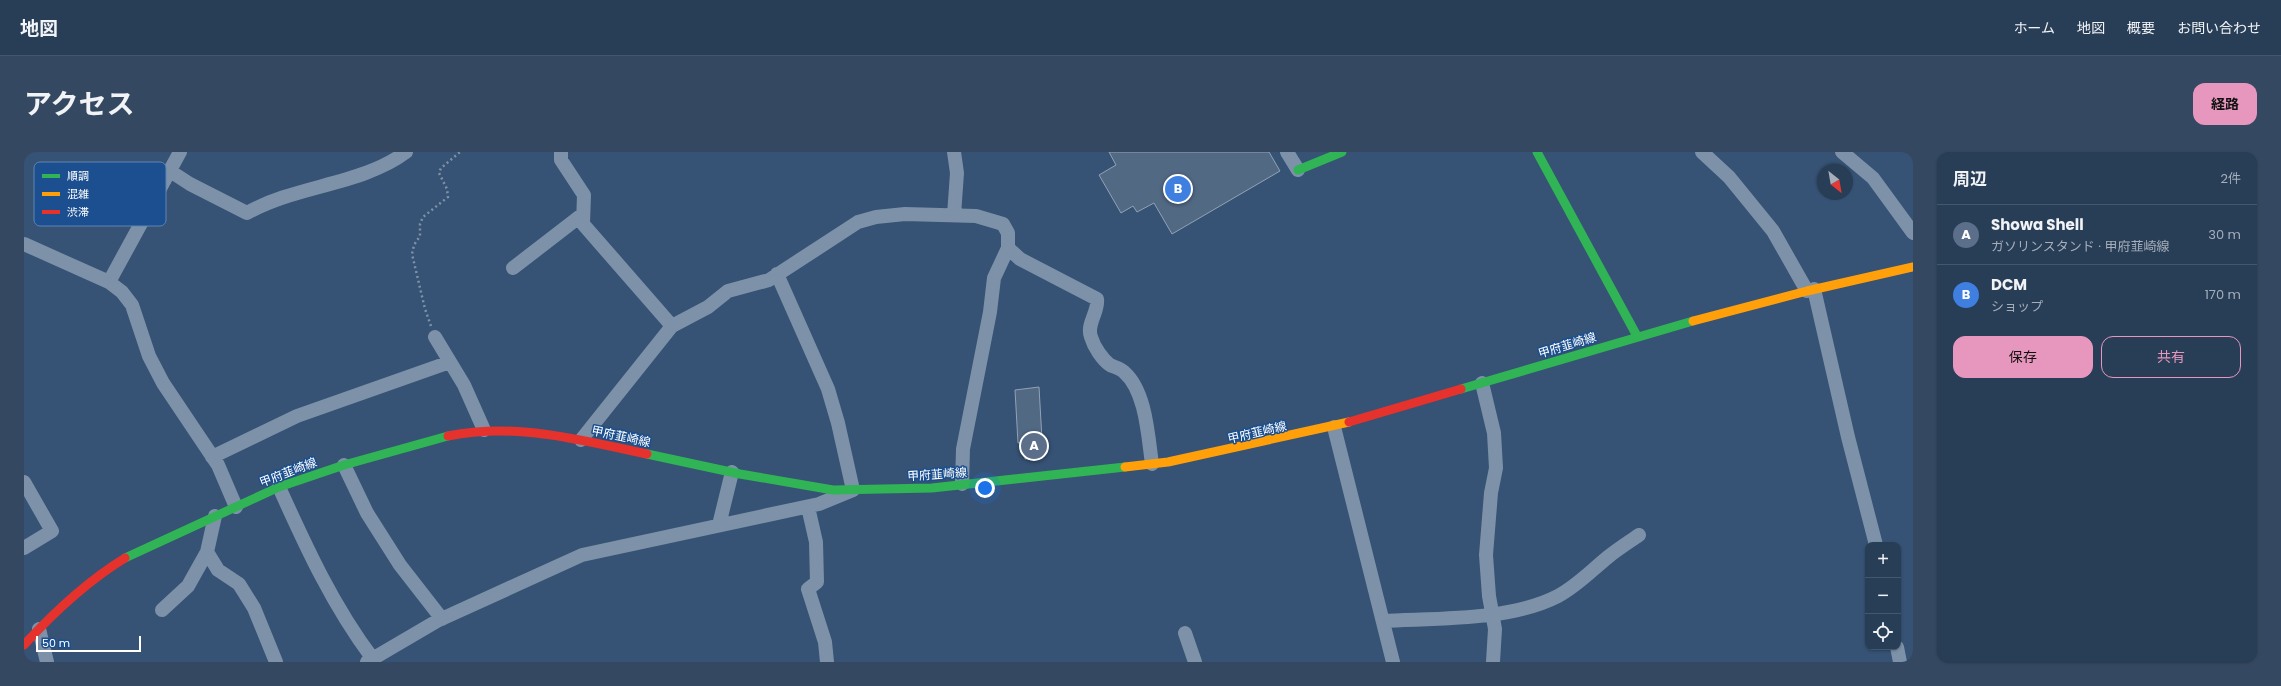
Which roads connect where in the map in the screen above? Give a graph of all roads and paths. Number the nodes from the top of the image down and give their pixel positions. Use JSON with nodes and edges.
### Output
{"nodes":[{"id":1,"x":180,"y":152,"type":"edge"},
{"id":2,"x":406,"y":152,"type":"edge"},
{"id":3,"x":460,"y":152,"type":"edge"},
{"id":4,"x":561,"y":152,"type":"edge"},
{"id":5,"x":954,"y":152,"type":"edge"},
{"id":6,"x":1287,"y":152,"type":"edge"},
{"id":7,"x":1342,"y":152,"type":"edge"},
{"id":8,"x":1537,"y":152,"type":"edge"},
{"id":9,"x":1702,"y":152,"type":"edge"},
{"id":10,"x":1842,"y":152,"type":"edge"},
{"id":11,"x":1298,"y":170,"type":"joint"},
{"id":12,"x":170,"y":171,"type":"junction"},
{"id":13,"x":166,"y":178,"type":"edge"},
{"id":14,"x":583,"y":214,"type":"junction"},
{"id":15,"x":954,"y":215,"type":"junction"},
{"id":16,"x":140,"y":226,"type":"edge"},
{"id":17,"x":1913,"y":233,"type":"edge"},
{"id":18,"x":24,"y":244,"type":"edge"},
{"id":19,"x":1008,"y":248,"type":"junction"},
{"id":20,"x":1913,"y":267,"type":"edge"},
{"id":21,"x":513,"y":268,"type":"dead end"},
{"id":22,"x":777,"y":274,"type":"junction"},
{"id":23,"x":109,"y":282,"type":"junction"},
{"id":24,"x":1810,"y":290,"type":"junction"},
{"id":25,"x":672,"y":326,"type":"junction"},
{"id":26,"x":435,"y":336,"type":"joint"},
{"id":27,"x":1636,"y":336,"type":"junction"},
{"id":28,"x":450,"y":362,"type":"junction"},
{"id":29,"x":1482,"y":383,"type":"junction"},
{"id":30,"x":1334,"y":427,"type":"junction"},
{"id":31,"x":484,"y":430,"type":"junction"},
{"id":32,"x":581,"y":440,"type":"junction"},
{"id":33,"x":212,"y":457,"type":"junction"},
{"id":34,"x":1152,"y":464,"type":"junction"},
{"id":35,"x":344,"y":465,"type":"junction"},
{"id":36,"x":732,"y":472,"type":"junction"},
{"id":37,"x":24,"y":482,"type":"edge"},
{"id":38,"x":962,"y":484,"type":"junction"},
{"id":39,"x":279,"y":487,"type":"junction"},
{"id":40,"x":853,"y":490,"type":"junction"},
{"id":41,"x":236,"y":507,"type":"junction"},
{"id":42,"x":808,"y":507,"type":"junction"},
{"id":43,"x":215,"y":516,"type":"junction"},
{"id":44,"x":719,"y":525,"type":"junction"},
{"id":45,"x":1638,"y":535,"type":"dead end"},
{"id":46,"x":1875,"y":542,"type":"edge"},
{"id":47,"x":24,"y":548,"type":"edge"},
{"id":48,"x":207,"y":552,"type":"junction"},
{"id":49,"x":162,"y":610,"type":"dead end"},
{"id":50,"x":1493,"y":615,"type":"junction"},
{"id":51,"x":442,"y":619,"type":"junction"},
{"id":52,"x":1383,"y":621,"type":"junction"},
{"id":53,"x":39,"y":628,"type":"junction"},
{"id":54,"x":1185,"y":632,"type":"dead end"},
{"id":55,"x":24,"y":645,"type":"edge"},
{"id":56,"x":1897,"y":650,"type":"edge"},
{"id":57,"x":370,"y":660,"type":"edge"},
{"id":58,"x":47,"y":662,"type":"edge"},
{"id":59,"x":276,"y":662,"type":"edge"},
{"id":60,"x":827,"y":662,"type":"edge"},
{"id":61,"x":1195,"y":662,"type":"edge"},
{"id":62,"x":1393,"y":662,"type":"edge"},
{"id":63,"x":1493,"y":662,"type":"edge"},
{"id":64,"x":1900,"y":662,"type":"edge"}],
"edges":[{"from":1,"to":12,"type":"street"},
{"from":2,"to":12,"type":"street"},
{"from":3,"to":26,"type":"path"},
{"from":4,"to":14,"type":"street"},
{"from":5,"to":15,"type":"street"},
{"from":6,"to":11,"type":"street"},
{"from":7,"to":11,"type":"main road"},
{"from":8,"to":27,"type":"main road"},
{"from":9,"to":24,"type":"street"},
{"from":10,"to":17,"type":"street"},
{"from":12,"to":13,"type":"street"},
{"from":14,"to":21,"type":"street"},
{"from":14,"to":25,"type":"street"},
{"from":15,"to":19,"type":"street"},
{"from":15,"to":22,"type":"street"},
{"from":16,"to":23,"type":"street"},
{"from":18,"to":23,"type":"street"},
{"from":19,"to":34,"type":"street"},
{"from":19,"to":38,"type":"street"},
{"from":20,"to":24,"type":"main road","name":"甲府韮崎線"},
{"from":22,"to":25,"type":"street"},
{"from":22,"to":40,"type":"street"},
{"from":23,"to":33,"type":"street"},
{"from":24,"to":27,"type":"main road","name":"甲府韮崎線"},
{"from":24,"to":46,"type":"street"},
{"from":25,"to":32,"type":"street"},
{"from":26,"to":28,"type":"street"},
{"from":27,"to":29,"type":"main road","name":"甲府韮崎線"},
{"from":28,"to":31,"type":"street"},
{"from":28,"to":33,"type":"street"},
{"from":29,"to":30,"type":"main road","name":"甲府韮崎線"},
{"from":29,"to":50,"type":"street"},
{"from":30,"to":34,"type":"main road","name":"甲府韮崎線"},
{"from":30,"to":52,"type":"street"},
{"from":31,"to":32,"type":"main road","name":"甲府韮崎線"},
{"from":31,"to":35,"type":"main road","name":"甲府韮崎線"},
{"from":32,"to":36,"type":"main road","name":"甲府韮崎線"},
{"from":33,"to":41,"type":"street"},
{"from":34,"to":38,"type":"main road","name":"甲府韮崎線"},
{"from":35,"to":39,"type":"main road","name":"甲府韮崎線"},
{"from":35,"to":51,"type":"street"},
{"from":36,"to":40,"type":"main road","name":"甲府韮崎線"},
{"from":36,"to":44,"type":"street"},
{"from":37,"to":47,"type":"street"},
{"from":38,"to":40,"type":"main road","name":"甲府韮崎線"},
{"from":39,"to":41,"type":"main road","name":"甲府韮崎線"},
{"from":39,"to":57,"type":"street"},
{"from":40,"to":42,"type":"street"},
{"from":41,"to":43,"type":"main road","name":"甲府韮崎線"},
{"from":42,"to":44,"type":"street"},
{"from":42,"to":60,"type":"street"},
{"from":43,"to":48,"type":"street"},
{"from":43,"to":53,"type":"main road","name":"甲府韮崎線"},
{"from":44,"to":51,"type":"street"},
{"from":45,"to":50,"type":"street"},
{"from":48,"to":49,"type":"street"},
{"from":48,"to":59,"type":"street"},
{"from":50,"to":52,"type":"street"},
{"from":50,"to":63,"type":"street"},
{"from":51,"to":57,"type":"street"},
{"from":52,"to":62,"type":"street"},
{"from":53,"to":55,"type":"main road","name":"甲府韮崎線"},
{"from":53,"to":58,"type":"street"},
{"from":54,"to":61,"type":"street"},
{"from":56,"to":64,"type":"street"}]}
